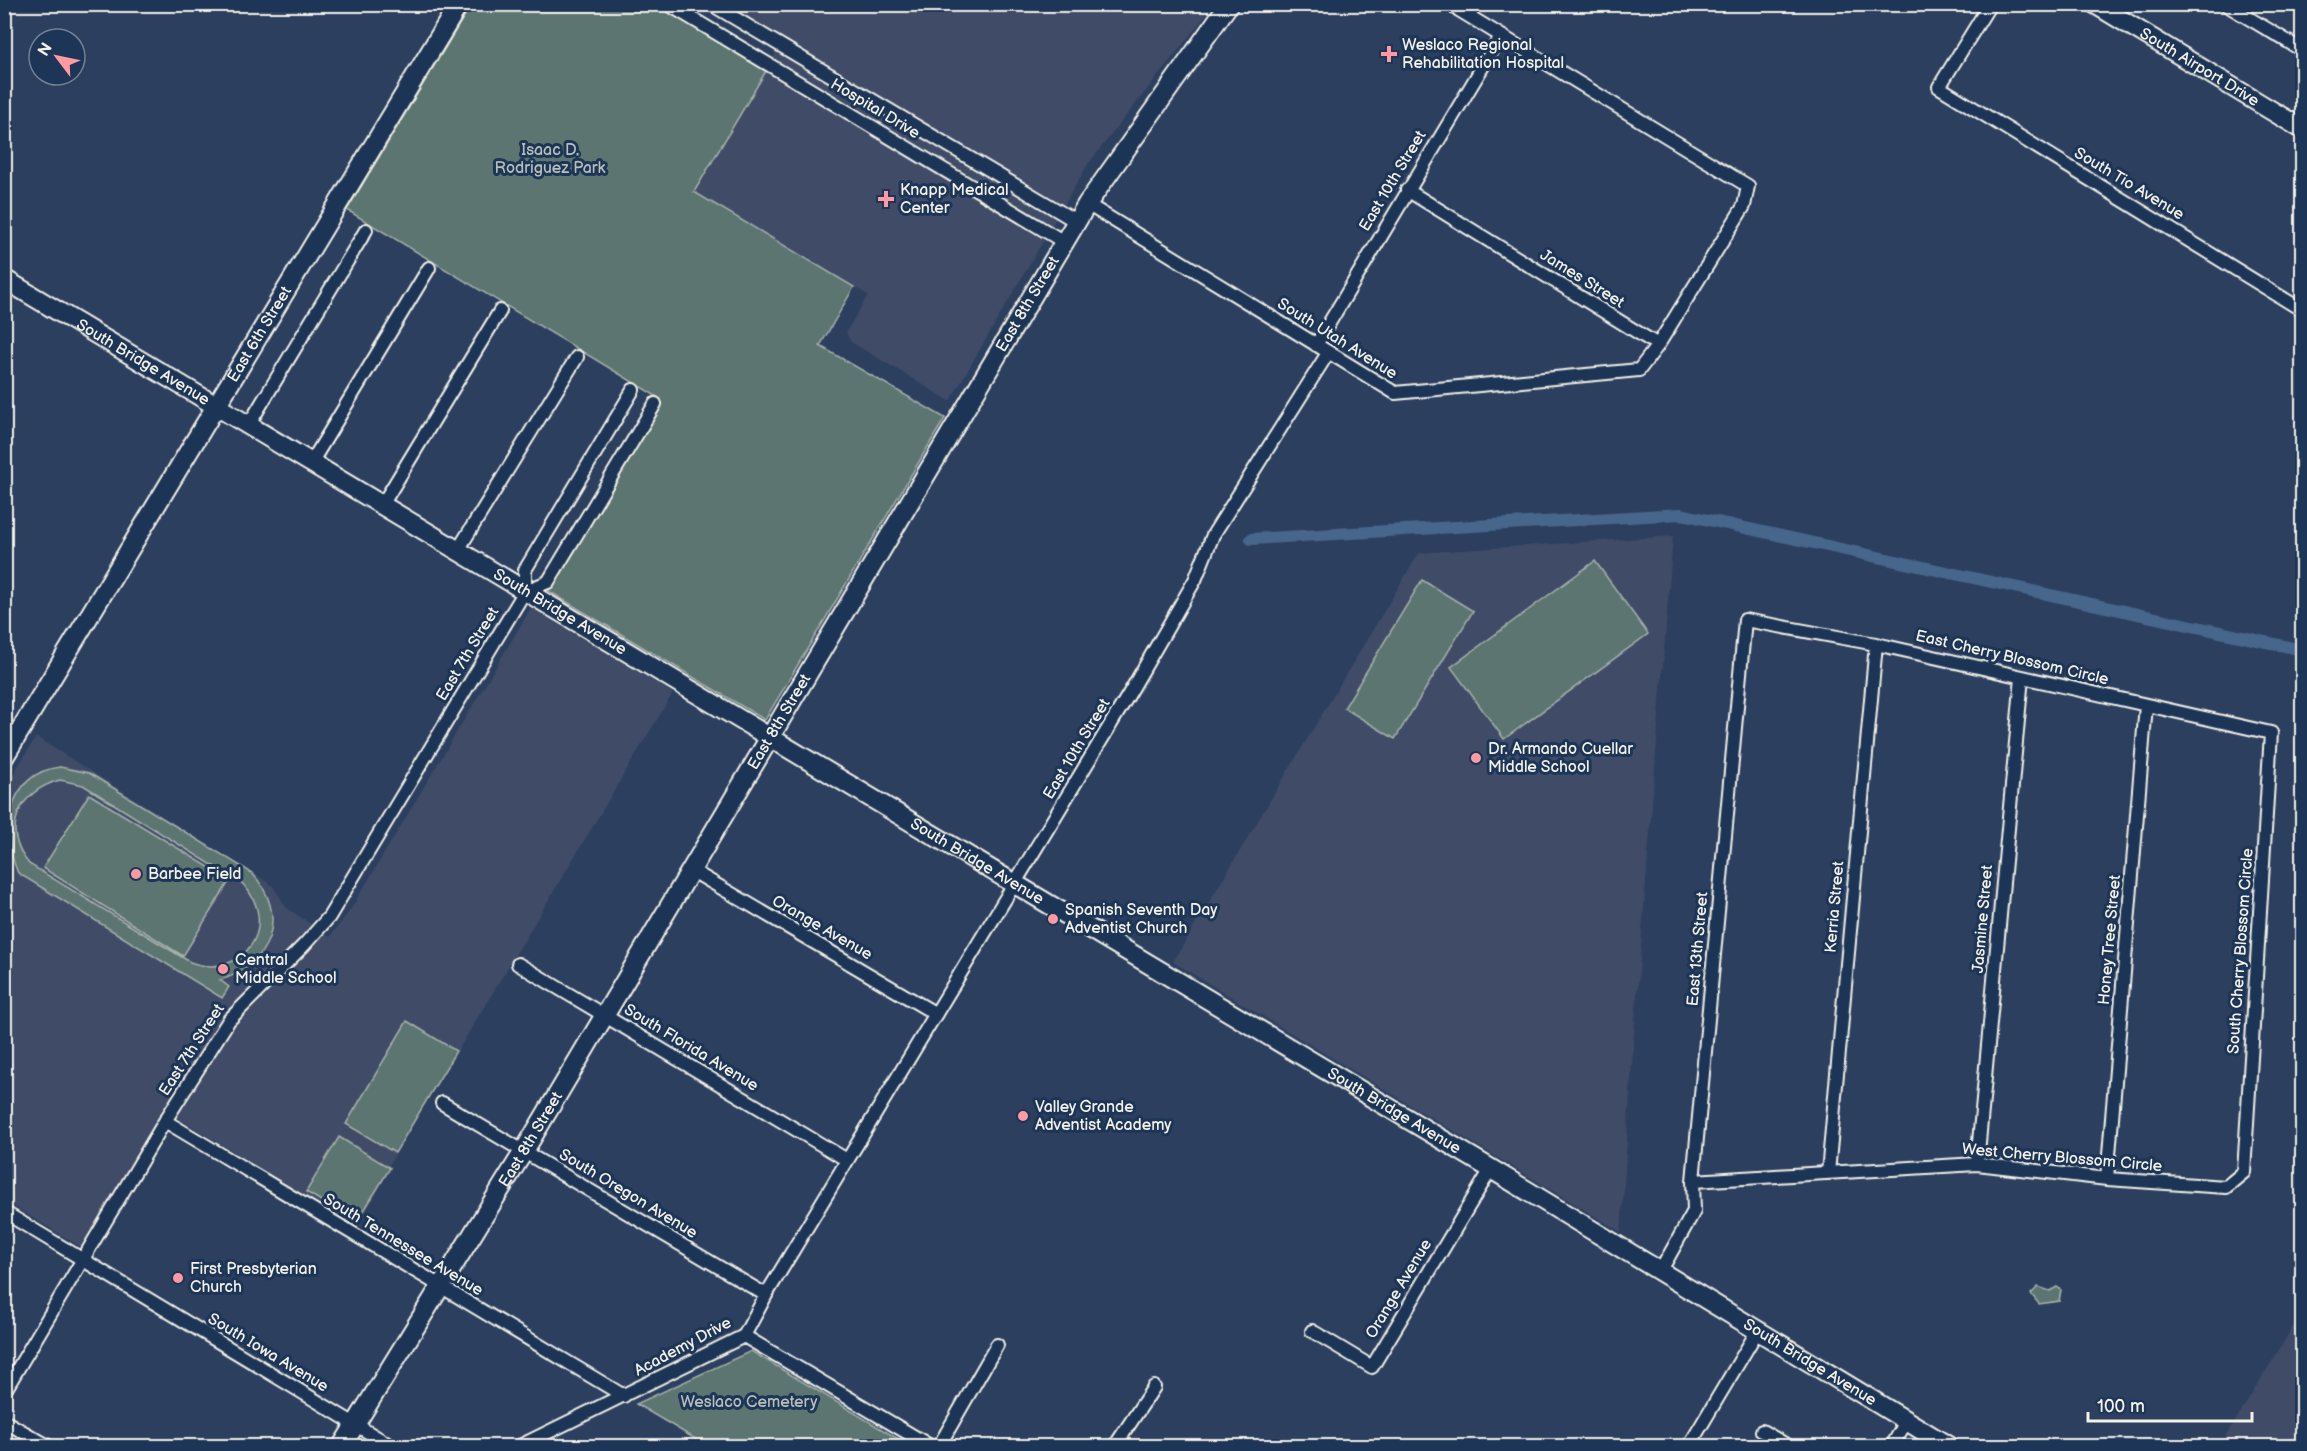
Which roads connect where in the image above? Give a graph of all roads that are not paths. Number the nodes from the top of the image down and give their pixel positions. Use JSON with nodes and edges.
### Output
{"nodes":[{"id":1,"x":459,"y":4,"type":"edge"},
{"id":2,"x":668,"y":4,"type":"edge"},
{"id":3,"x":711,"y":4,"type":"edge"},
{"id":4,"x":1229,"y":4,"type":"edge"},
{"id":5,"x":1449,"y":4,"type":"edge"},
{"id":6,"x":1990,"y":4,"type":"edge"},
{"id":7,"x":2095,"y":4,"type":"edge"},
{"id":8,"x":2225,"y":4,"type":"edge"},
{"id":9,"x":1501,"y":36,"type":"junction"},
{"id":10,"x":2302,"y":50,"type":"edge"},
{"id":11,"x":2302,"y":129,"type":"edge"},
{"id":12,"x":1407,"y":190,"type":"junction"},
{"id":13,"x":1087,"y":204,"type":"junction"},
{"id":14,"x":1077,"y":222,"type":"junction"},
{"id":15,"x":366,"y":230,"type":"dead end"},
{"id":16,"x":1064,"y":242,"type":"junction"},
{"id":17,"x":429,"y":268,"type":"dead end"},
{"id":18,"x":4,"y":279,"type":"edge"},
{"id":19,"x":500,"y":310,"type":"dead end"},
{"id":20,"x":2302,"y":310,"type":"edge"},
{"id":21,"x":1316,"y":345,"type":"junction"},
{"id":22,"x":1658,"y":345,"type":"junction"},
{"id":23,"x":1328,"y":353,"type":"junction"},
{"id":24,"x":577,"y":357,"type":"dead end"},
{"id":25,"x":633,"y":390,"type":"dead end"},
{"id":26,"x":655,"y":404,"type":"dead end"},
{"id":27,"x":215,"y":406,"type":"junction"},
{"id":28,"x":248,"y":426,"type":"junction"},
{"id":29,"x":311,"y":463,"type":"junction"},
{"id":30,"x":382,"y":505,"type":"junction"},
{"id":31,"x":458,"y":550,"type":"junction"},
{"id":32,"x":525,"y":591,"type":"junction"},
{"id":33,"x":1745,"y":620,"type":"joint"},
{"id":34,"x":1876,"y":644,"type":"junction"},
{"id":35,"x":2022,"y":677,"type":"junction"},
{"id":36,"x":2146,"y":705,"type":"junction"},
{"id":37,"x":2271,"y":733,"type":"joint"},
{"id":38,"x":769,"y":738,"type":"junction"},
{"id":39,"x":4,"y":757,"type":"edge"},
{"id":40,"x":692,"y":870,"type":"junction"},
{"id":41,"x":1015,"y":883,"type":"junction"},
{"id":42,"x":518,"y":964,"type":"dead end"},
{"id":43,"x":936,"y":1014,"type":"junction"},
{"id":44,"x":604,"y":1016,"type":"junction"},
{"id":45,"x":442,"y":1103,"type":"dead end"},
{"id":46,"x":165,"y":1121,"type":"junction"},
{"id":47,"x":524,"y":1151,"type":"junction"},
{"id":48,"x":847,"y":1160,"type":"junction"},
{"id":49,"x":1977,"y":1164,"type":"junction"},
{"id":50,"x":1491,"y":1169,"type":"junction"},
{"id":51,"x":2244,"y":1172,"type":"joint"},
{"id":52,"x":1828,"y":1173,"type":"junction"},
{"id":53,"x":2107,"y":1179,"type":"junction"},
{"id":54,"x":1693,"y":1180,"type":"junction"},
{"id":55,"x":4,"y":1212,"type":"edge"},
{"id":56,"x":83,"y":1260,"type":"junction"},
{"id":57,"x":1660,"y":1272,"type":"junction"},
{"id":58,"x":439,"y":1287,"type":"junction"},
{"id":59,"x":766,"y":1295,"type":"junction"},
{"id":60,"x":1758,"y":1330,"type":"junction"},
{"id":61,"x":1312,"y":1331,"type":"dead end"},
{"id":62,"x":744,"y":1336,"type":"junction"},
{"id":63,"x":997,"y":1345,"type":"dead end"},
{"id":64,"x":1154,"y":1387,"type":"dead end"},
{"id":65,"x":4,"y":1392,"type":"edge"},
{"id":66,"x":624,"y":1396,"type":"junction"},
{"id":67,"x":1907,"y":1420,"type":"junction"},
{"id":68,"x":4,"y":1421,"type":"edge"},
{"id":69,"x":355,"y":1425,"type":"junction"},
{"id":70,"x":1762,"y":1431,"type":"dead end"},
{"id":71,"x":48,"y":1446,"type":"edge"},
{"id":72,"x":342,"y":1446,"type":"edge"},
{"id":73,"x":392,"y":1446,"type":"edge"},
{"id":74,"x":520,"y":1446,"type":"edge"},
{"id":75,"x":930,"y":1446,"type":"edge"},
{"id":76,"x":939,"y":1446,"type":"edge"},
{"id":77,"x":1115,"y":1446,"type":"edge"},
{"id":78,"x":1689,"y":1446,"type":"edge"},
{"id":79,"x":1788,"y":1446,"type":"edge"},
{"id":80,"x":1892,"y":1446,"type":"edge"},
{"id":81,"x":1948,"y":1446,"type":"edge"}],
"edges":[{"from":1,"to":27,"type":"street","name":"East 6th Street"},
{"from":2,"to":16,"type":"street","name":"Hospital Drive"},
{"from":3,"to":14,"type":"street","name":"Hospital Drive"},
{"from":4,"to":13,"type":"street","name":"East 8th Street"},
{"from":5,"to":9,"type":"street"},
{"from":6,"to":20,"type":"street","name":"South Tio Avenue"},
{"from":7,"to":11,"type":"street","name":"South Airport Drive"},
{"from":8,"to":10,"type":"street"},
{"from":9,"to":12,"type":"street","name":"East 10th Street"},
{"from":9,"to":22,"type":"street"},
{"from":12,"to":21,"type":"street","name":"East 10th Street"},
{"from":12,"to":22,"type":"street","name":"James Street"},
{"from":13,"to":14,"type":"street","name":"East 8th Street"},
{"from":13,"to":21,"type":"street","name":"South Utah Avenue"},
{"from":14,"to":16,"type":"street","name":"East 8th Street"},
{"from":15,"to":28,"type":"street"},
{"from":16,"to":38,"type":"street","name":"East 8th Street"},
{"from":17,"to":29,"type":"street"},
{"from":18,"to":27,"type":"street","name":"South Bridge Avenue"},
{"from":19,"to":30,"type":"street"},
{"from":21,"to":23,"type":"street","name":"South Utah Avenue"},
{"from":22,"to":23,"type":"street","name":"South Utah Avenue"},
{"from":23,"to":41,"type":"street","name":"East 10th Street"},
{"from":24,"to":31,"type":"street"},
{"from":25,"to":32,"type":"street","name":"East 7th Street"},
{"from":26,"to":32,"type":"street"},
{"from":27,"to":28,"type":"street","name":"South Bridge Avenue"},
{"from":27,"to":39,"type":"street","name":"East 6th Street"},
{"from":28,"to":29,"type":"street","name":"South Bridge Avenue"},
{"from":29,"to":30,"type":"street","name":"South Bridge Avenue"},
{"from":30,"to":31,"type":"street","name":"South Bridge Avenue"},
{"from":31,"to":32,"type":"street","name":"South Bridge Avenue"},
{"from":32,"to":38,"type":"street","name":"South Bridge Avenue"},
{"from":32,"to":46,"type":"street","name":"East 7th Street"},
{"from":33,"to":34,"type":"street","name":"East Cherry Blossom Circle"},
{"from":33,"to":54,"type":"street","name":"East 13th Street"},
{"from":34,"to":35,"type":"street","name":"East Cherry Blossom Circle"},
{"from":34,"to":52,"type":"street","name":"Kerria Street"},
{"from":35,"to":36,"type":"street","name":"East Cherry Blossom Circle"},
{"from":35,"to":49,"type":"street","name":"Jasmine Street"},
{"from":36,"to":37,"type":"street","name":"East Cherry Blossom Circle"},
{"from":36,"to":53,"type":"street","name":"Honey Tree Street"},
{"from":37,"to":51,"type":"street","name":"South Cherry Blossom Circle"},
{"from":38,"to":40,"type":"street","name":"East 8th Street"},
{"from":38,"to":41,"type":"street","name":"South Bridge Avenue"},
{"from":40,"to":43,"type":"street","name":"Orange Avenue"},
{"from":40,"to":44,"type":"street","name":"East 8th Street"},
{"from":41,"to":43,"type":"street","name":"East 10th Street"},
{"from":41,"to":50,"type":"street","name":"South Bridge Avenue"},
{"from":42,"to":44,"type":"street","name":"South Florida Avenue"},
{"from":43,"to":48,"type":"street","name":"East 10th Street"},
{"from":44,"to":47,"type":"street","name":"East 8th Street"},
{"from":44,"to":48,"type":"street","name":"South Florida Avenue"},
{"from":45,"to":47,"type":"street","name":"South Oregon Avenue"},
{"from":46,"to":56,"type":"street","name":"East 7th Street"},
{"from":46,"to":58,"type":"street","name":"South Tennessee Avenue"},
{"from":47,"to":58,"type":"street","name":"East 8th Street"},
{"from":47,"to":59,"type":"street","name":"South Oregon Avenue"},
{"from":48,"to":59,"type":"street","name":"Academy Drive"},
{"from":49,"to":52,"type":"street","name":"West Cherry Blossom Circle"},
{"from":49,"to":53,"type":"street","name":"West Cherry Blossom Circle"},
{"from":50,"to":57,"type":"street","name":"South Bridge Avenue"},
{"from":50,"to":61,"type":"street","name":"Orange Avenue"},
{"from":51,"to":53,"type":"street","name":"West Cherry Blossom Circle"},
{"from":52,"to":54,"type":"street","name":"West Cherry Blossom Circle"},
{"from":54,"to":57,"type":"street","name":"East 13th Street"},
{"from":55,"to":56,"type":"street","name":"South Iowa Avenue"},
{"from":56,"to":65,"type":"street","name":"East 7th Street"},
{"from":56,"to":69,"type":"street","name":"South Iowa Avenue"},
{"from":57,"to":60,"type":"street","name":"South Bridge Avenue"},
{"from":58,"to":66,"type":"street","name":"South Tennessee Avenue"},
{"from":58,"to":69,"type":"street","name":"East 8th Street"},
{"from":59,"to":62,"type":"street","name":"Academy Drive"},
{"from":60,"to":67,"type":"street","name":"South Bridge Avenue"},
{"from":60,"to":78,"type":"street"},
{"from":62,"to":66,"type":"street","name":"Academy Drive"},
{"from":62,"to":75,"type":"street"},
{"from":63,"to":76,"type":"street"},
{"from":64,"to":77,"type":"street"},
{"from":66,"to":74,"type":"street","name":"Academy Drive"},
{"from":67,"to":80,"type":"street"},
{"from":67,"to":81,"type":"street","name":"South Bridge Avenue"},
{"from":68,"to":71,"type":"street"},
{"from":69,"to":72,"type":"street","name":"East 8th Street"},
{"from":69,"to":73,"type":"street","name":"South Iowa Avenue"},
{"from":70,"to":79,"type":"street"}]}
